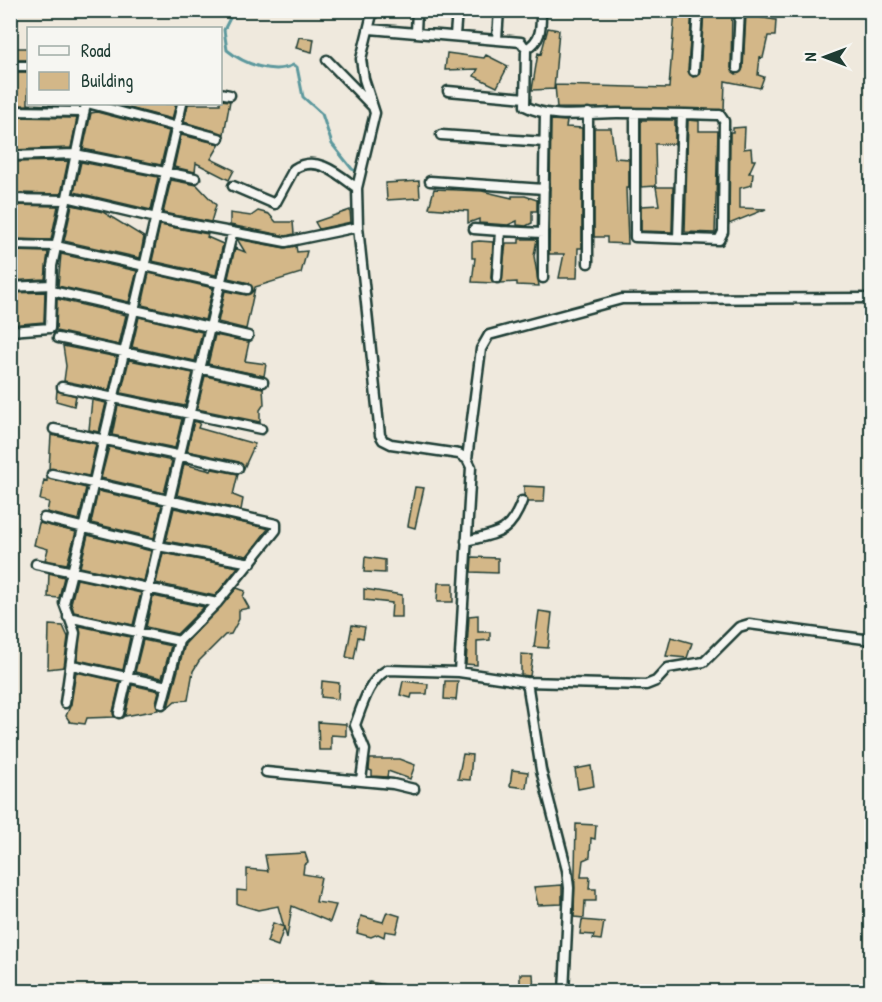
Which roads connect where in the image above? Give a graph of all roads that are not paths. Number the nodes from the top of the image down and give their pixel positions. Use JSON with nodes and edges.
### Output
{"nodes":[{"id":1,"x":373,"y":10,"type":"edge"},
{"id":2,"x":417,"y":10,"type":"edge"},
{"id":3,"x":457,"y":10,"type":"edge"},
{"id":4,"x":499,"y":10,"type":"edge"},
{"id":5,"x":542,"y":10,"type":"edge"},
{"id":6,"x":698,"y":10,"type":"edge"},
{"id":7,"x":740,"y":10,"type":"edge"},
{"id":8,"x":370,"y":29,"type":"junction"},
{"id":9,"x":416,"y":32,"type":"junction"},
{"id":10,"x":455,"y":34,"type":"junction"},
{"id":11,"x":497,"y":39,"type":"junction"},
{"id":12,"x":526,"y":50,"type":"junction"},
{"id":13,"x":327,"y":60,"type":"dead end"},
{"id":14,"x":10,"y":66,"type":"edge"},
{"id":15,"x":27,"y":66,"type":"edge"},
{"id":16,"x":737,"y":68,"type":"dead end"},
{"id":17,"x":694,"y":71,"type":"dead end"},
{"id":18,"x":448,"y":91,"type":"dead end"},
{"id":19,"x":525,"y":98,"type":"junction"},
{"id":20,"x":96,"y":105,"type":"edge"},
{"id":21,"x":182,"y":105,"type":"edge"},
{"id":22,"x":85,"y":108,"type":"edge"},
{"id":23,"x":374,"y":108,"type":"junction"},
{"id":24,"x":10,"y":111,"type":"edge"},
{"id":25,"x":545,"y":112,"type":"junction"},
{"id":26,"x":588,"y":113,"type":"junction"},
{"id":27,"x":635,"y":113,"type":"junction"},
{"id":28,"x":682,"y":114,"type":"junction"},
{"id":29,"x":176,"y":128,"type":"junction"},
{"id":30,"x":441,"y":135,"type":"dead end"},
{"id":31,"x":219,"y":138,"type":"dead end"},
{"id":32,"x":545,"y":142,"type":"junction"},
{"id":33,"x":75,"y":154,"type":"junction"},
{"id":34,"x":10,"y":156,"type":"edge"},
{"id":35,"x":166,"y":173,"type":"junction"},
{"id":36,"x":195,"y":178,"type":"dead end"},
{"id":37,"x":430,"y":180,"type":"dead end"},
{"id":38,"x":233,"y":186,"type":"dead end"},
{"id":39,"x":357,"y":188,"type":"junction"},
{"id":40,"x":544,"y":189,"type":"junction"},
{"id":41,"x":10,"y":199,"type":"edge"},
{"id":42,"x":67,"y":199,"type":"junction"},
{"id":43,"x":156,"y":218,"type":"junction"},
{"id":44,"x":358,"y":227,"type":"junction"},
{"id":45,"x":474,"y":229,"type":"dead end"},
{"id":46,"x":500,"y":231,"type":"junction"},
{"id":47,"x":543,"y":233,"type":"junction"},
{"id":48,"x":232,"y":234,"type":"junction"},
{"id":49,"x":678,"y":238,"type":"junction"},
{"id":50,"x":10,"y":245,"type":"edge"},
{"id":51,"x":56,"y":246,"type":"junction"},
{"id":52,"x":588,"y":263,"type":"dead end"},
{"id":53,"x":143,"y":264,"type":"junction"},
{"id":54,"x":496,"y":278,"type":"dead end"},
{"id":55,"x":543,"y":278,"type":"dead end"},
{"id":56,"x":220,"y":283,"type":"junction"},
{"id":57,"x":10,"y":287,"type":"edge"},
{"id":58,"x":52,"y":288,"type":"junction"},
{"id":59,"x":247,"y":289,"type":"dead end"},
{"id":60,"x":872,"y":298,"type":"edge"},
{"id":61,"x":134,"y":310,"type":"junction"},
{"id":62,"x":210,"y":326,"type":"junction"},
{"id":63,"x":10,"y":331,"type":"edge"},
{"id":64,"x":248,"y":336,"type":"dead end"},
{"id":65,"x":58,"y":338,"type":"dead end"},
{"id":66,"x":124,"y":354,"type":"junction"},
{"id":67,"x":200,"y":369,"type":"junction"},
{"id":68,"x":263,"y":382,"type":"dead end"},
{"id":69,"x":62,"y":387,"type":"dead end"},
{"id":70,"x":114,"y":397,"type":"junction"},
{"id":71,"x":189,"y":413,"type":"junction"},
{"id":72,"x":54,"y":429,"type":"dead end"},
{"id":73,"x":261,"y":429,"type":"dead end"},
{"id":74,"x":104,"y":439,"type":"junction"},
{"id":75,"x":179,"y":457,"type":"junction"},
{"id":76,"x":467,"y":459,"type":"junction"},
{"id":77,"x":238,"y":468,"type":"dead end"},
{"id":78,"x":52,"y":474,"type":"dead end"},
{"id":79,"x":93,"y":483,"type":"junction"},
{"id":80,"x":169,"y":501,"type":"junction"},
{"id":81,"x":522,"y":501,"type":"dead end"},
{"id":82,"x":44,"y":518,"type":"dead end"},
{"id":83,"x":83,"y":529,"type":"junction"},
{"id":84,"x":466,"y":541,"type":"junction"},
{"id":85,"x":158,"y":546,"type":"junction"},
{"id":86,"x":251,"y":563,"type":"junction"},
{"id":87,"x":36,"y":564,"type":"dead end"},
{"id":88,"x":69,"y":573,"type":"junction"},
{"id":89,"x":148,"y":588,"type":"junction"},
{"id":90,"x":217,"y":603,"type":"junction"},
{"id":91,"x":68,"y":617,"type":"junction"},
{"id":92,"x":138,"y":631,"type":"junction"},
{"id":93,"x":872,"y":639,"type":"edge"},
{"id":94,"x":178,"y":641,"type":"junction"},
{"id":95,"x":72,"y":666,"type":"junction"},
{"id":96,"x":459,"y":672,"type":"junction"},
{"id":97,"x":128,"y":678,"type":"junction"},
{"id":98,"x":525,"y":682,"type":"junction"},
{"id":99,"x":167,"y":686,"type":"junction"},
{"id":100,"x":65,"y":703,"type":"dead end"},
{"id":101,"x":162,"y":704,"type":"dead end"},
{"id":102,"x":119,"y":713,"type":"dead end"},
{"id":103,"x":266,"y":772,"type":"dead end"},
{"id":104,"x":361,"y":780,"type":"junction"},
{"id":105,"x":414,"y":789,"type":"dead end"},
{"id":106,"x":564,"y":992,"type":"edge"}],
"edges":[{"from":1,"to":8,"type":"street"},
{"from":2,"to":9,"type":"street"},
{"from":3,"to":10,"type":"street"},
{"from":4,"to":11,"type":"street"},
{"from":5,"to":12,"type":"street"},
{"from":6,"to":17,"type":"street"},
{"from":7,"to":16,"type":"street"},
{"from":8,"to":9,"type":"street"},
{"from":8,"to":23,"type":"street"},
{"from":9,"to":10,"type":"street"},
{"from":10,"to":11,"type":"street"},
{"from":11,"to":12,"type":"street"},
{"from":12,"to":19,"type":"street"},
{"from":13,"to":23,"type":"street"},
{"from":14,"to":15,"type":"street"},
{"from":18,"to":19,"type":"street"},
{"from":19,"to":25,"type":"street"},
{"from":20,"to":29,"type":"street"},
{"from":21,"to":29,"type":"street"},
{"from":22,"to":24,"type":"street"},
{"from":22,"to":33,"type":"street"},
{"from":23,"to":39,"type":"street"},
{"from":25,"to":26,"type":"street"},
{"from":25,"to":32,"type":"street"},
{"from":26,"to":27,"type":"street"},
{"from":26,"to":52,"type":"street"},
{"from":27,"to":28,"type":"street"},
{"from":27,"to":49,"type":"street"},
{"from":28,"to":49,"type":"street"},
{"from":28,"to":49,"type":"street"},
{"from":29,"to":31,"type":"street"},
{"from":29,"to":35,"type":"street"},
{"from":30,"to":32,"type":"street"},
{"from":32,"to":40,"type":"street"},
{"from":33,"to":34,"type":"street"},
{"from":33,"to":35,"type":"street"},
{"from":33,"to":42,"type":"street"},
{"from":35,"to":36,"type":"street"},
{"from":35,"to":43,"type":"street"},
{"from":37,"to":40,"type":"street"},
{"from":38,"to":39,"type":"street"},
{"from":39,"to":44,"type":"street"},
{"from":40,"to":47,"type":"street"},
{"from":41,"to":42,"type":"street"},
{"from":42,"to":43,"type":"street"},
{"from":42,"to":51,"type":"street"},
{"from":43,"to":48,"type":"street"},
{"from":43,"to":53,"type":"street"},
{"from":44,"to":48,"type":"street"},
{"from":44,"to":76,"type":"street"},
{"from":45,"to":46,"type":"street"},
{"from":46,"to":47,"type":"street"},
{"from":46,"to":54,"type":"street"},
{"from":47,"to":55,"type":"street"},
{"from":48,"to":56,"type":"street"},
{"from":50,"to":51,"type":"street"},
{"from":51,"to":53,"type":"street"},
{"from":51,"to":58,"type":"street"},
{"from":53,"to":56,"type":"street"},
{"from":53,"to":61,"type":"street"},
{"from":56,"to":59,"type":"street"},
{"from":56,"to":62,"type":"street"},
{"from":57,"to":58,"type":"street"},
{"from":58,"to":61,"type":"street"},
{"from":58,"to":63,"type":"street"},
{"from":60,"to":76,"type":"street"},
{"from":61,"to":62,"type":"street"},
{"from":61,"to":66,"type":"street"},
{"from":62,"to":64,"type":"street"},
{"from":62,"to":67,"type":"street"},
{"from":65,"to":66,"type":"street"},
{"from":66,"to":67,"type":"street"},
{"from":66,"to":70,"type":"street"},
{"from":67,"to":68,"type":"street"},
{"from":67,"to":71,"type":"street"},
{"from":69,"to":70,"type":"street"},
{"from":70,"to":71,"type":"street"},
{"from":70,"to":74,"type":"street"},
{"from":71,"to":73,"type":"street"},
{"from":71,"to":75,"type":"street"},
{"from":72,"to":74,"type":"street"},
{"from":74,"to":75,"type":"street"},
{"from":74,"to":79,"type":"street"},
{"from":75,"to":77,"type":"street"},
{"from":75,"to":80,"type":"street"},
{"from":76,"to":84,"type":"street"},
{"from":78,"to":79,"type":"street"},
{"from":79,"to":80,"type":"street"},
{"from":79,"to":83,"type":"street"},
{"from":80,"to":85,"type":"street"},
{"from":80,"to":86,"type":"street"},
{"from":81,"to":84,"type":"street"},
{"from":82,"to":83,"type":"street"},
{"from":83,"to":85,"type":"street"},
{"from":83,"to":88,"type":"street"},
{"from":84,"to":96,"type":"street"},
{"from":85,"to":86,"type":"street"},
{"from":85,"to":89,"type":"street"},
{"from":86,"to":90,"type":"street"},
{"from":87,"to":88,"type":"street"},
{"from":88,"to":89,"type":"street"},
{"from":88,"to":91,"type":"street"},
{"from":89,"to":90,"type":"street"},
{"from":89,"to":92,"type":"street"},
{"from":90,"to":94,"type":"street"},
{"from":91,"to":92,"type":"street"},
{"from":91,"to":95,"type":"street"},
{"from":92,"to":94,"type":"street"},
{"from":92,"to":97,"type":"street"},
{"from":93,"to":98,"type":"street"},
{"from":94,"to":99,"type":"street"},
{"from":95,"to":97,"type":"street"},
{"from":95,"to":100,"type":"street"},
{"from":96,"to":98,"type":"street"},
{"from":96,"to":104,"type":"street"},
{"from":97,"to":99,"type":"street"},
{"from":97,"to":102,"type":"street"},
{"from":98,"to":106,"type":"street"},
{"from":99,"to":101,"type":"street"},
{"from":103,"to":104,"type":"street"},
{"from":104,"to":105,"type":"street"}]}
